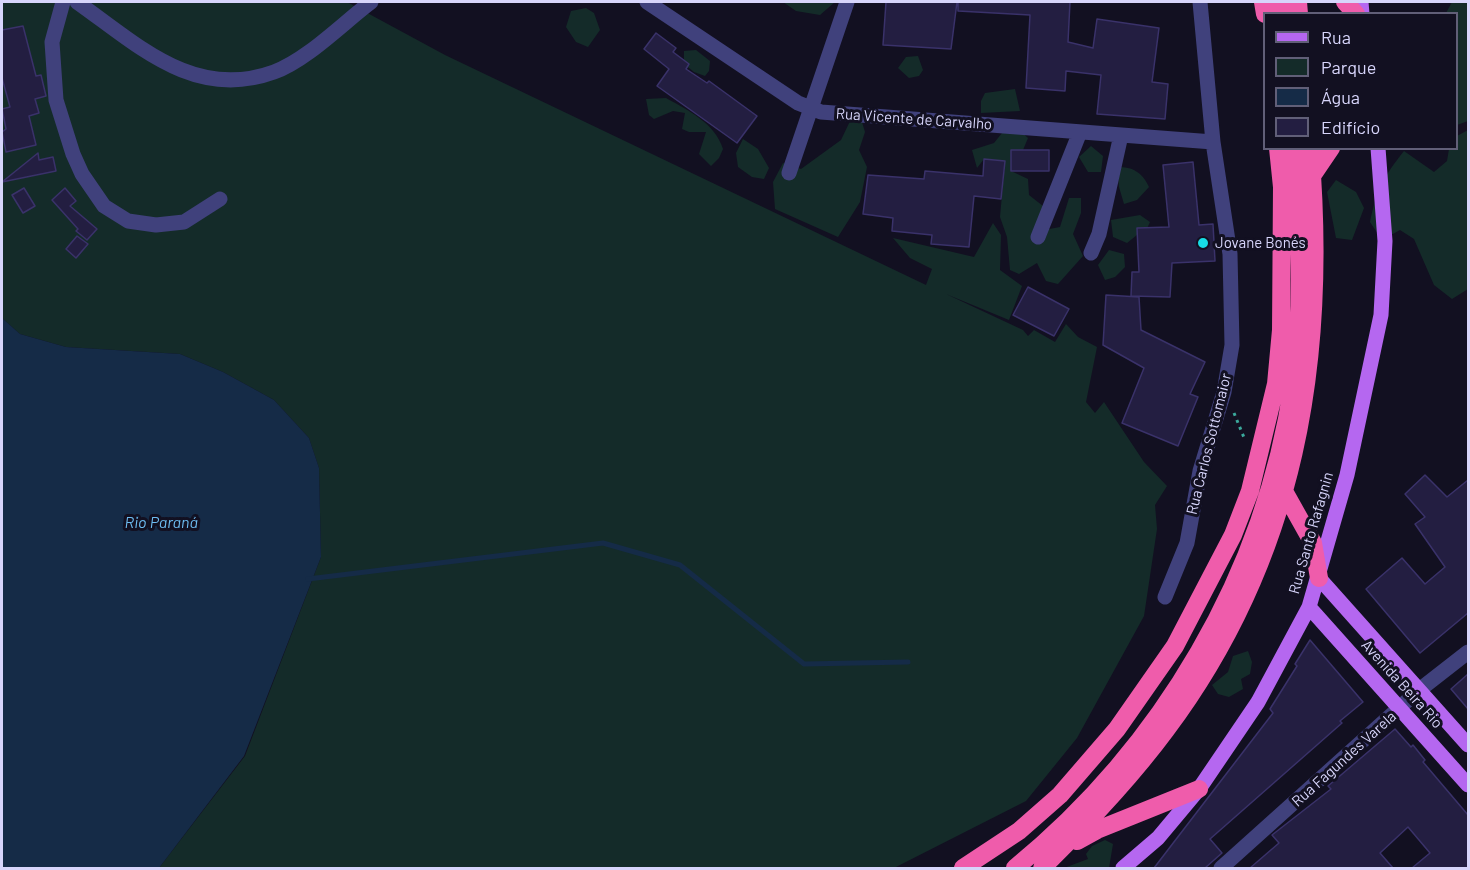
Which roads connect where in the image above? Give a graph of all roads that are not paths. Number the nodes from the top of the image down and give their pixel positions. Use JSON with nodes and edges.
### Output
{"nodes":[{"id":1,"x":63,"y":2,"type":"edge"},
{"id":2,"x":77,"y":2,"type":"edge"},
{"id":3,"x":371,"y":2,"type":"edge"},
{"id":4,"x":647,"y":2,"type":"edge"},
{"id":5,"x":847,"y":2,"type":"edge"},
{"id":6,"x":1200,"y":2,"type":"edge"},
{"id":7,"x":811,"y":110,"type":"junction"},
{"id":8,"x":1080,"y":132,"type":"junction"},
{"id":9,"x":1121,"y":135,"type":"junction"},
{"id":10,"x":1213,"y":142,"type":"junction"},
{"id":11,"x":1278,"y":150,"type":"edge"},
{"id":12,"x":1293,"y":150,"type":"edge"},
{"id":13,"x":1310,"y":150,"type":"edge"},
{"id":14,"x":1330,"y":150,"type":"edge"},
{"id":15,"x":1378,"y":150,"type":"edge"},
{"id":16,"x":789,"y":173,"type":"dead end"},
{"id":17,"x":1312,"y":176,"type":"junction"},
{"id":18,"x":220,"y":199,"type":"dead end"},
{"id":19,"x":1038,"y":237,"type":"dead end"},
{"id":20,"x":1091,"y":253,"type":"dead end"},
{"id":21,"x":1285,"y":493,"type":"junction"},
{"id":22,"x":1318,"y":578,"type":"junction"},
{"id":23,"x":1165,"y":597,"type":"dead end"},
{"id":24,"x":1309,"y":607,"type":"junction"},
{"id":25,"x":1468,"y":652,"type":"edge"},
{"id":26,"x":1418,"y":691,"type":"junction"},
{"id":27,"x":1400,"y":708,"type":"junction"},
{"id":28,"x":1468,"y":745,"type":"edge"},
{"id":29,"x":1468,"y":784,"type":"edge"},
{"id":30,"x":1199,"y":789,"type":"junction"},
{"id":31,"x":1044,"y":859,"type":"edge"},
{"id":32,"x":963,"y":868,"type":"edge"},
{"id":33,"x":1008,"y":868,"type":"edge"},
{"id":34,"x":1015,"y":868,"type":"edge"},
{"id":35,"x":1123,"y":868,"type":"edge"},
{"id":36,"x":1221,"y":868,"type":"edge"}],
"edges":[{"from":1,"to":18,"type":"street"},
{"from":2,"to":3,"type":"street"},
{"from":4,"to":7,"type":"street","name":"Rua Vicente de Carvalho"},
{"from":5,"to":7,"type":"street"},
{"from":6,"to":10,"type":"street","name":"Rua Carlos Sottomaior"},
{"from":7,"to":8,"type":"street","name":"Rua Vicente de Carvalho"},
{"from":7,"to":16,"type":"street"},
{"from":8,"to":9,"type":"street","name":"Rua Vicente de Carvalho"},
{"from":8,"to":19,"type":"street"},
{"from":9,"to":10,"type":"street","name":"Rua Vicente de Carvalho"},
{"from":9,"to":20,"type":"street"},
{"from":10,"to":23,"type":"street","name":"Rua Carlos Sottomaior"},
{"from":11,"to":32,"type":"highway"},
{"from":12,"to":31,"type":"highway"},
{"from":13,"to":17,"type":"highway"},
{"from":14,"to":17,"type":"highway"},
{"from":15,"to":22,"type":"main road","name":"Rua Santo Rafagnin"},
{"from":17,"to":21,"type":"highway"},
{"from":21,"to":22,"type":"highway"},
{"from":21,"to":31,"type":"highway"},
{"from":22,"to":24,"type":"main road","name":"Rua Santo Rafagnin"},
{"from":22,"to":26,"type":"main road","name":"Avenida Beira Rio"},
{"from":24,"to":27,"type":"main road","name":"Avenida Beira Rio"},
{"from":24,"to":30,"type":"main road","name":"Rua Santo Rafagnin"},
{"from":25,"to":26,"type":"street","name":"Rua Fagundes Varela"},
{"from":26,"to":27,"type":"street","name":"Rua Fagundes Varela"},
{"from":26,"to":28,"type":"main road","name":"Avenida Beira Rio"},
{"from":27,"to":29,"type":"main road","name":"Avenida Beira Rio"},
{"from":27,"to":36,"type":"street","name":"Rua Fagundes Varela"},
{"from":30,"to":31,"type":"highway"},
{"from":30,"to":35,"type":"main road","name":"Rua Santo Rafagnin"},
{"from":31,"to":33,"type":"highway"},
{"from":31,"to":34,"type":"highway"}]}
